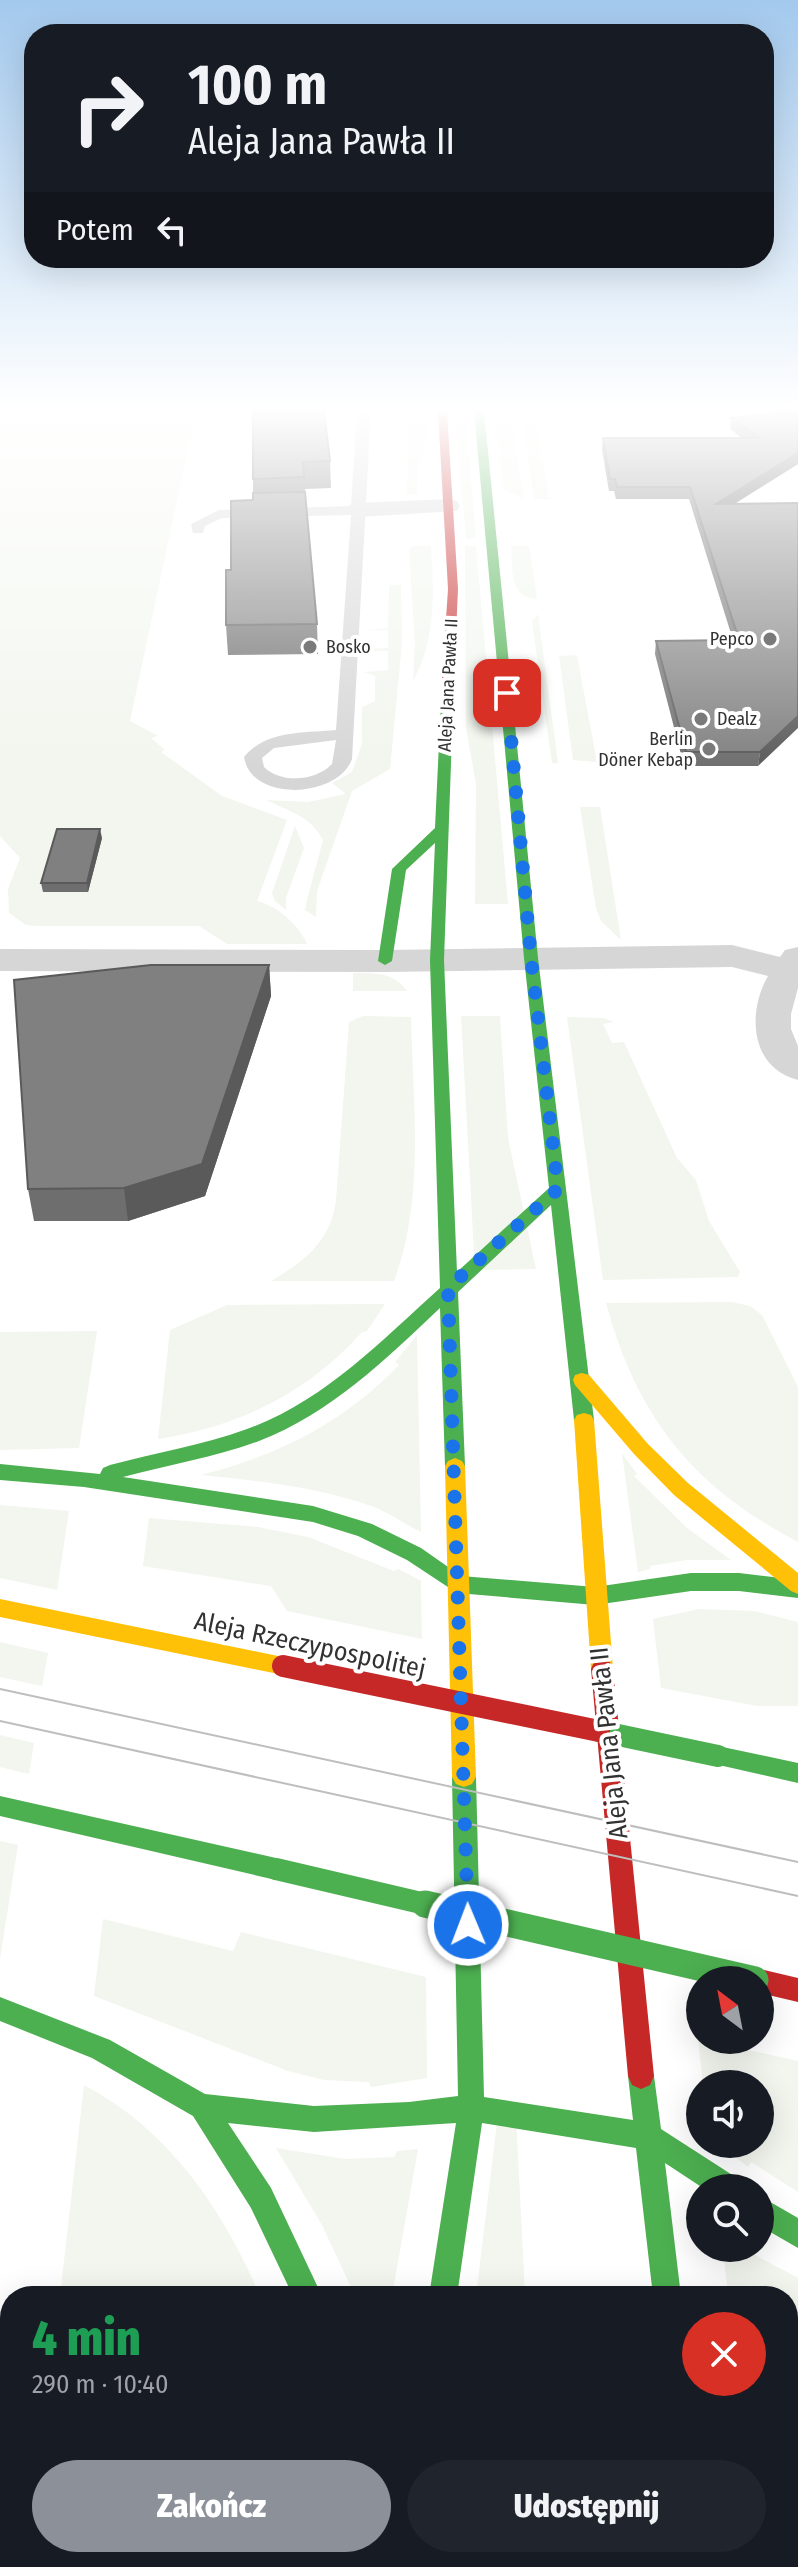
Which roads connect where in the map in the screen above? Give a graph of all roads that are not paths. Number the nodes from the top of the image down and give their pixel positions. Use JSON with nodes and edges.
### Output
{"nodes":[{"id":1,"x":358,"y":531,"type":"edge"},
{"id":2,"x":449,"y":531,"type":"edge"},
{"id":3,"x":490,"y":531,"type":"edge"},
{"id":4,"x":345,"y":734,"type":"junction"},
{"id":5,"x":440,"y":831,"type":"junction"},
{"id":6,"x":531,"y":958,"type":"junction"},
{"id":7,"x":0,"y":960,"type":"edge"},
{"id":8,"x":437,"y":960,"type":"junction"},
{"id":9,"x":385,"y":961,"type":"junction"},
{"id":10,"x":793,"y":964,"type":"edge"},
{"id":11,"x":798,"y":1068,"type":"edge"},
{"id":12,"x":558,"y":1189,"type":"junction"},
{"id":13,"x":448,"y":1288,"type":"junction"},
{"id":14,"x":582,"y":1380,"type":"junction"},
{"id":15,"x":0,"y":1472,"type":"edge"},
{"id":16,"x":84,"y":1479,"type":"junction"},
{"id":17,"x":457,"y":1584,"type":"junction"},
{"id":18,"x":798,"y":1587,"type":"edge"},
{"id":19,"x":595,"y":1596,"type":"junction"},
{"id":20,"x":0,"y":1608,"type":"edge"},
{"id":21,"x":798,"y":1773,"type":"edge"},
{"id":22,"x":0,"y":1806,"type":"edge"},
{"id":23,"x":696,"y":1966,"type":"edge"},
{"id":24,"x":774,"y":1984,"type":"edge"},
{"id":25,"x":798,"y":1990,"type":"edge"},
{"id":26,"x":0,"y":2009,"type":"edge"},
{"id":27,"x":202,"y":2107,"type":"junction"},
{"id":28,"x":471,"y":2108,"type":"junction"},
{"id":29,"x":647,"y":2136,"type":"junction"},
{"id":30,"x":705,"y":2174,"type":"edge"},
{"id":31,"x":774,"y":2219,"type":"edge"},
{"id":32,"x":798,"y":2234,"type":"edge"},
{"id":33,"x":304,"y":2286,"type":"edge"},
{"id":34,"x":444,"y":2286,"type":"edge"},
{"id":35,"x":666,"y":2286,"type":"edge"}],
"edges":[{"from":1,"to":4,"type":"lane"},
{"from":2,"to":5,"type":"main road","name":"Aleja Jana Pawła II"},
{"from":3,"to":6,"type":"main road","name":"Aleja Jana Pawła II"},
{"from":4,"to":4,"type":"lane"},
{"from":5,"to":8,"type":"main road","name":"Aleja Jana Pawła II"},
{"from":5,"to":9,"type":"main road"},
{"from":6,"to":8,"type":"street"},
{"from":6,"to":10,"type":"street"},
{"from":6,"to":12,"type":"main road","name":"Aleja Jana Pawła II"},
{"from":7,"to":9,"type":"street"},
{"from":8,"to":9,"type":"street"},
{"from":8,"to":13,"type":"main road","name":"Aleja Jana Pawła II"},
{"from":10,"to":11,"type":"street"},
{"from":12,"to":13,"type":"main road"},
{"from":12,"to":14,"type":"main road","name":"Aleja Jana Pawła II"},
{"from":13,"to":16,"type":"main road"},
{"from":13,"to":17,"type":"main road","name":"Aleja Jana Pawła II"},
{"from":14,"to":18,"type":"main road"},
{"from":14,"to":19,"type":"main road","name":"Aleja Jana Pawła II"},
{"from":15,"to":16,"type":"main road"},
{"from":16,"to":17,"type":"main road"},
{"from":17,"to":19,"type":"main road"},
{"from":17,"to":28,"type":"main road","name":"Aleja Jana Pawła II"},
{"from":18,"to":19,"type":"main road"},
{"from":19,"to":29,"type":"main road","name":"Aleja Jana Pawła II"},
{"from":20,"to":21,"type":"main road","name":"Aleja Rzeczypospolitej","bridge":true},
{"from":22,"to":23,"type":"main road","bridge":true},
{"from":24,"to":25,"type":"main road"},
{"from":26,"to":27,"type":"main road"},
{"from":27,"to":28,"type":"main road"},
{"from":27,"to":33,"type":"main road"},
{"from":28,"to":29,"type":"main road"},
{"from":28,"to":34,"type":"main road","name":"Aleja Jana Pawła II"},
{"from":29,"to":30,"type":"main road"},
{"from":29,"to":35,"type":"main road","name":"Aleja Jana Pawła II"},
{"from":31,"to":32,"type":"main road"}]}
